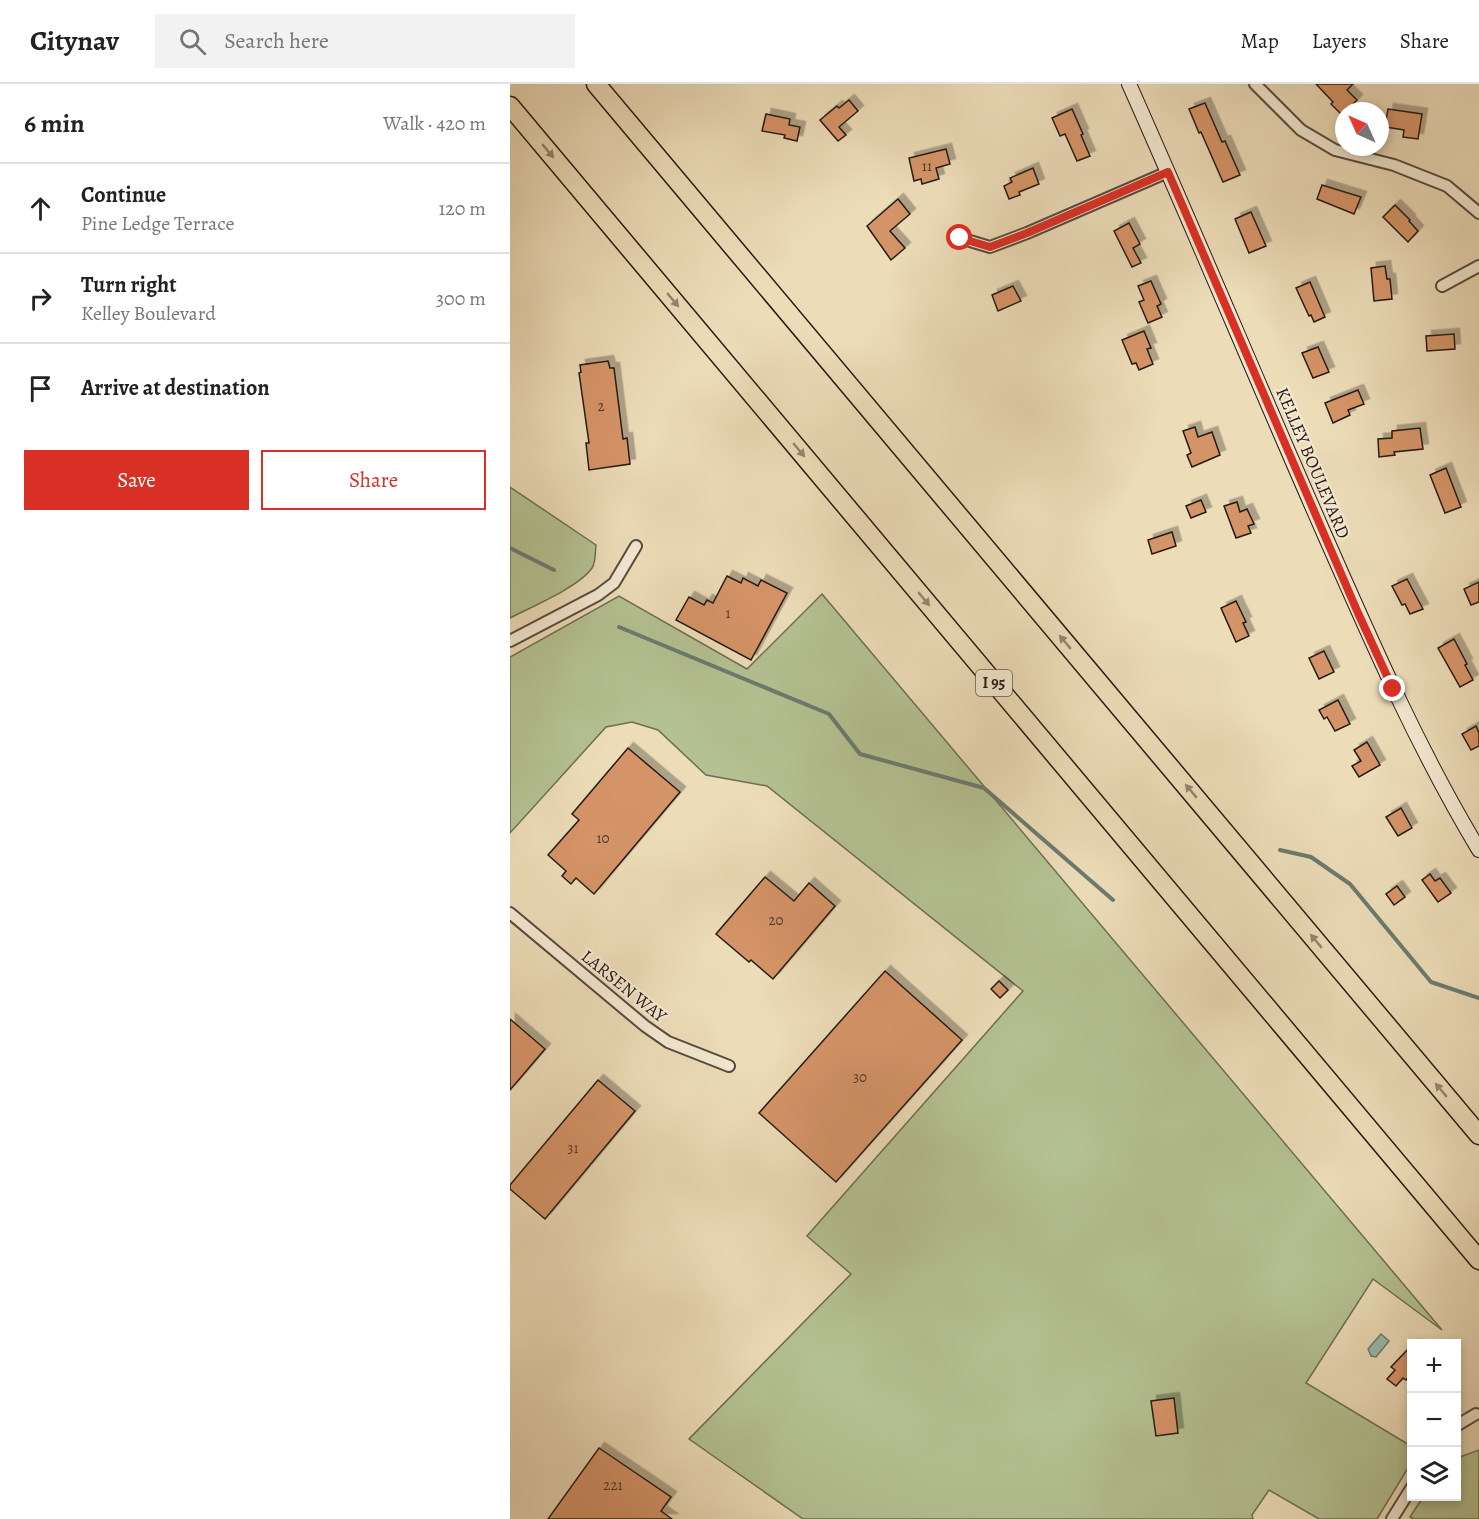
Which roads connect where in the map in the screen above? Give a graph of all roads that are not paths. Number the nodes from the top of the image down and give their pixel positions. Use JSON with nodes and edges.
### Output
{"nodes":[{"id":1,"x":596,"y":84,"type":"edge"},
{"id":2,"x":1129,"y":84,"type":"edge"},
{"id":3,"x":1255,"y":84,"type":"edge"},
{"id":4,"x":510,"y":106,"type":"edge"},
{"id":5,"x":1168,"y":172,"type":"junction"},
{"id":6,"x":1479,"y":213,"type":"edge"},
{"id":7,"x":960,"y":238,"type":"dead end"},
{"id":8,"x":1479,"y":266,"type":"edge"},
{"id":9,"x":1442,"y":286,"type":"dead end"},
{"id":10,"x":636,"y":546,"type":"dead end"},
{"id":11,"x":510,"y":641,"type":"edge"},
{"id":12,"x":1479,"y":850,"type":"edge"},
{"id":13,"x":510,"y":914,"type":"edge"},
{"id":14,"x":729,"y":1066,"type":"dead end"},
{"id":15,"x":1479,"y":1135,"type":"edge"},
{"id":16,"x":1479,"y":1260,"type":"edge"},
{"id":17,"x":1476,"y":1414,"type":"dead end"},
{"id":18,"x":1461,"y":1423,"type":"edge"},
{"id":19,"x":1407,"y":1495,"type":"edge"},
{"id":20,"x":1392,"y":1519,"type":"edge"}],
"edges":[{"from":15,"to":1,"type":"highway","one_way":true},
{"from":2,"to":5,"type":"main road","name":"KELLEY BOULEVARD"},
{"from":3,"to":6,"type":"street"},
{"from":4,"to":16,"type":"highway","number":"I 95","one_way":true},
{"from":5,"to":7,"type":"street"},
{"from":5,"to":12,"type":"main road","name":"KELLEY BOULEVARD"},
{"from":8,"to":9,"type":"street"},
{"from":10,"to":11,"type":"street"},
{"from":13,"to":14,"type":"street","name":"LARSEN WAY"},
{"from":17,"to":18,"type":"street"},
{"from":19,"to":20,"type":"street"}]}
